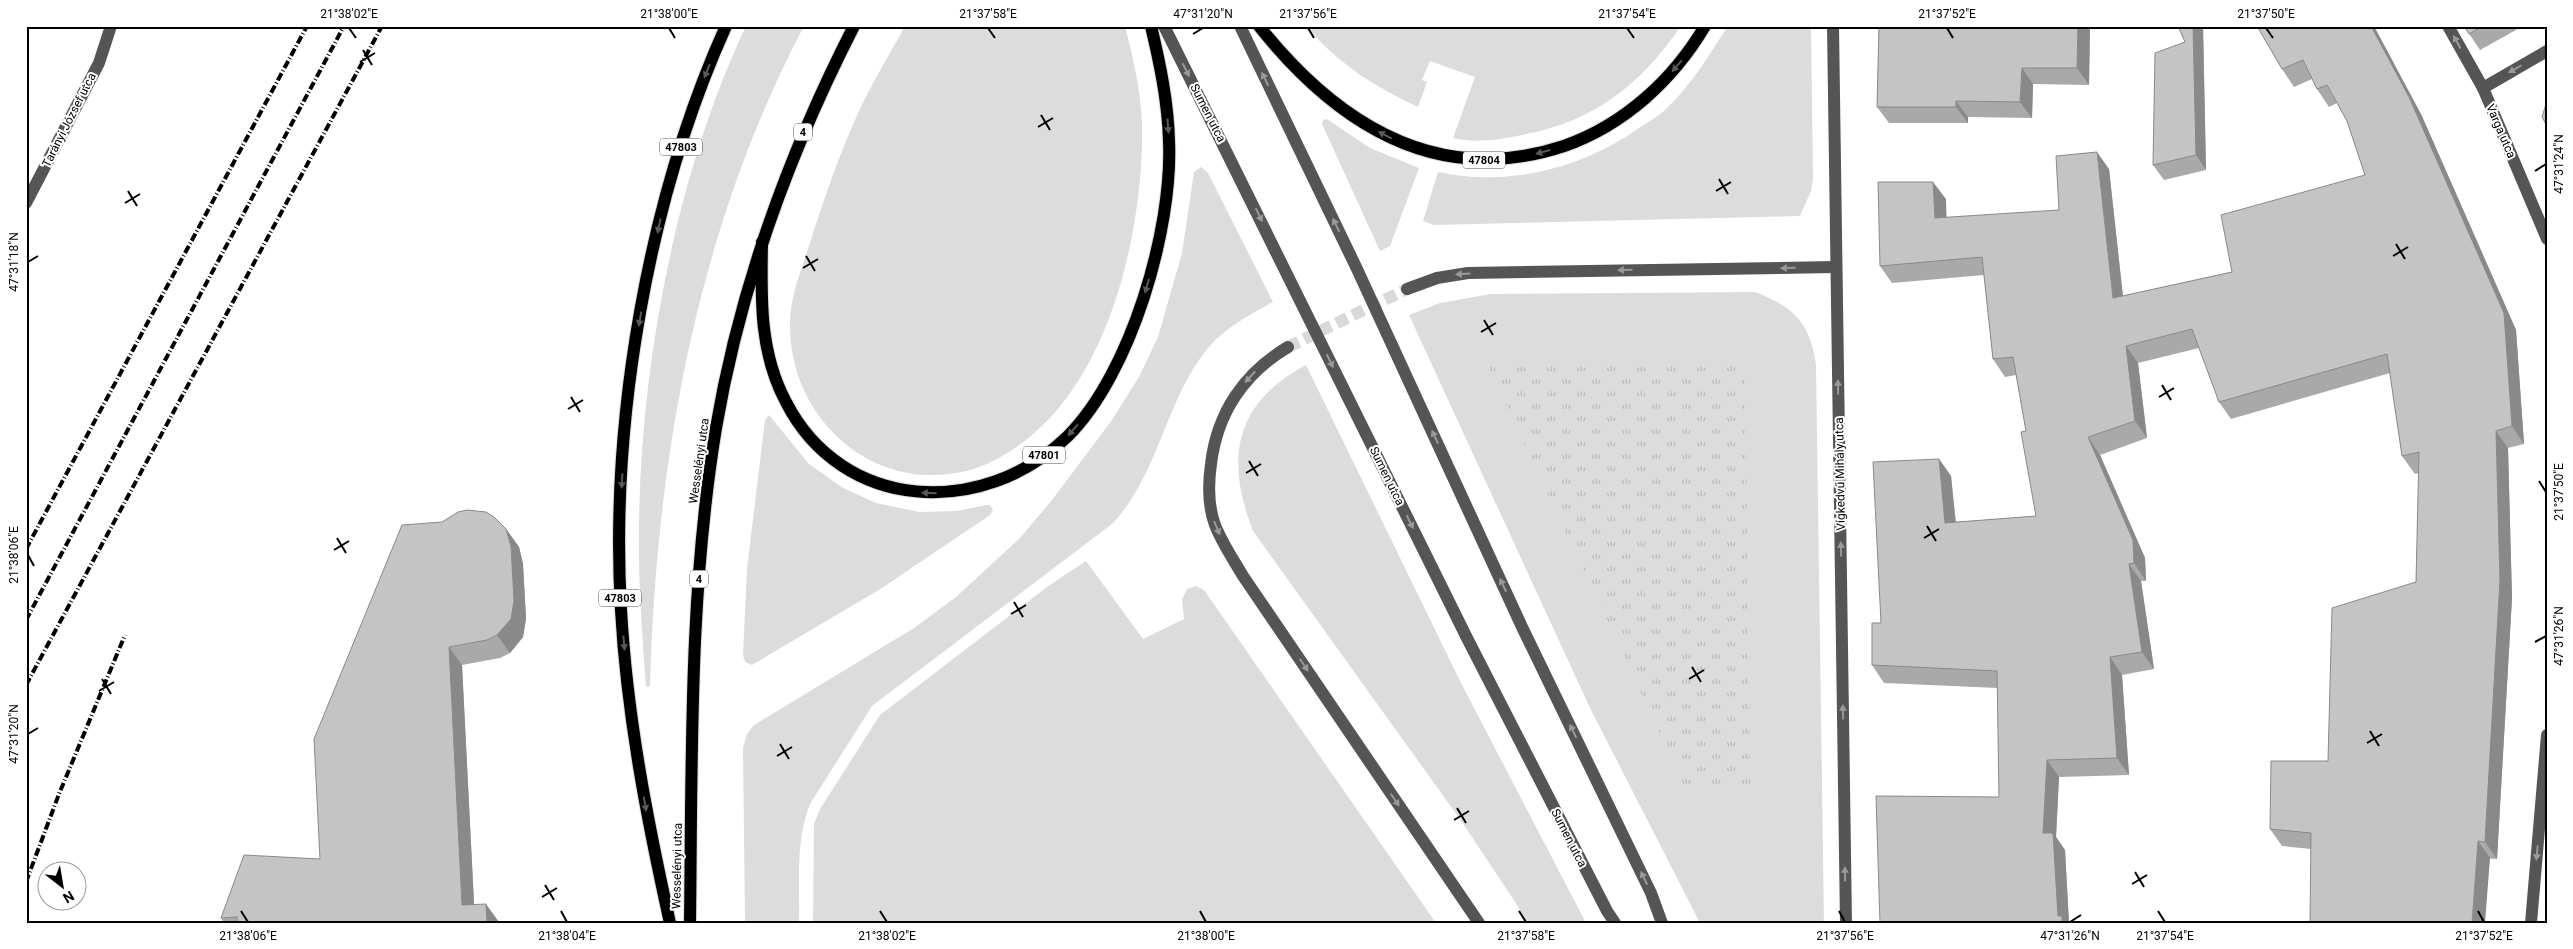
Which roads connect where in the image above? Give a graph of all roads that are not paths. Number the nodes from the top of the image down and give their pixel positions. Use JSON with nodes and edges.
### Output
{"nodes":[{"id":1,"x":111,"y":26,"type":"edge"},
{"id":2,"x":726,"y":26,"type":"edge"},
{"id":3,"x":854,"y":26,"type":"edge"},
{"id":4,"x":1151,"y":26,"type":"edge"},
{"id":5,"x":1164,"y":26,"type":"edge"},
{"id":6,"x":1240,"y":26,"type":"edge"},
{"id":7,"x":1259,"y":26,"type":"edge"},
{"id":8,"x":1705,"y":26,"type":"edge"},
{"id":9,"x":1833,"y":26,"type":"edge"},
{"id":10,"x":2448,"y":26,"type":"edge"},
{"id":11,"x":2547,"y":51,"type":"edge"},
{"id":12,"x":2483,"y":88,"type":"junction"},
{"id":13,"x":26,"y":203,"type":"edge"},
{"id":14,"x":2547,"y":239,"type":"edge"},
{"id":15,"x":762,"y":242,"type":"junction"},
{"id":16,"x":1836,"y":267,"type":"junction"},
{"id":17,"x":1407,"y":289,"type":"tunnel mouth"},
{"id":18,"x":1288,"y":347,"type":"tunnel mouth"},
{"id":19,"x":2547,"y":735,"type":"edge"},
{"id":20,"x":670,"y":923,"type":"edge"},
{"id":21,"x":690,"y":923,"type":"edge"},
{"id":22,"x":1479,"y":923,"type":"edge"},
{"id":23,"x":1615,"y":923,"type":"edge"},
{"id":24,"x":1662,"y":923,"type":"edge"},
{"id":25,"x":1846,"y":923,"type":"edge"},
{"id":26,"x":2531,"y":923,"type":"edge"}],
"edges":[{"from":1,"to":13,"type":"street","name":"Tarányi József utca"},
{"from":2,"to":20,"type":"main road","number":"47803","one_way":true},
{"from":3,"to":15,"type":"main road","name":"Wesselényi utca","number":"4"},
{"from":4,"to":15,"type":"main road","number":"47801","one_way":true},
{"from":5,"to":23,"type":"street","name":"Sumen utca","one_way":true},
{"from":24,"to":6,"type":"street","one_way":true},
{"from":8,"to":7,"type":"main road","number":"47804","one_way":true},
{"from":9,"to":16,"type":"street","name":"Vígkedvű Mihály utca"},
{"from":12,"to":10,"type":"street","name":"Varga utca","one_way":true},
{"from":11,"to":12,"type":"street","one_way":true},
{"from":12,"to":14,"type":"street","name":"Varga utca"},
{"from":15,"to":21,"type":"main road","name":"Wesselényi utca","number":"4"},
{"from":16,"to":17,"type":"street","one_way":true},
{"from":25,"to":16,"type":"street","name":"Vígkedvű Mihály utca","one_way":true},
{"from":18,"to":22,"type":"street","one_way":true},
{"from":19,"to":26,"type":"street","one_way":true}]}
